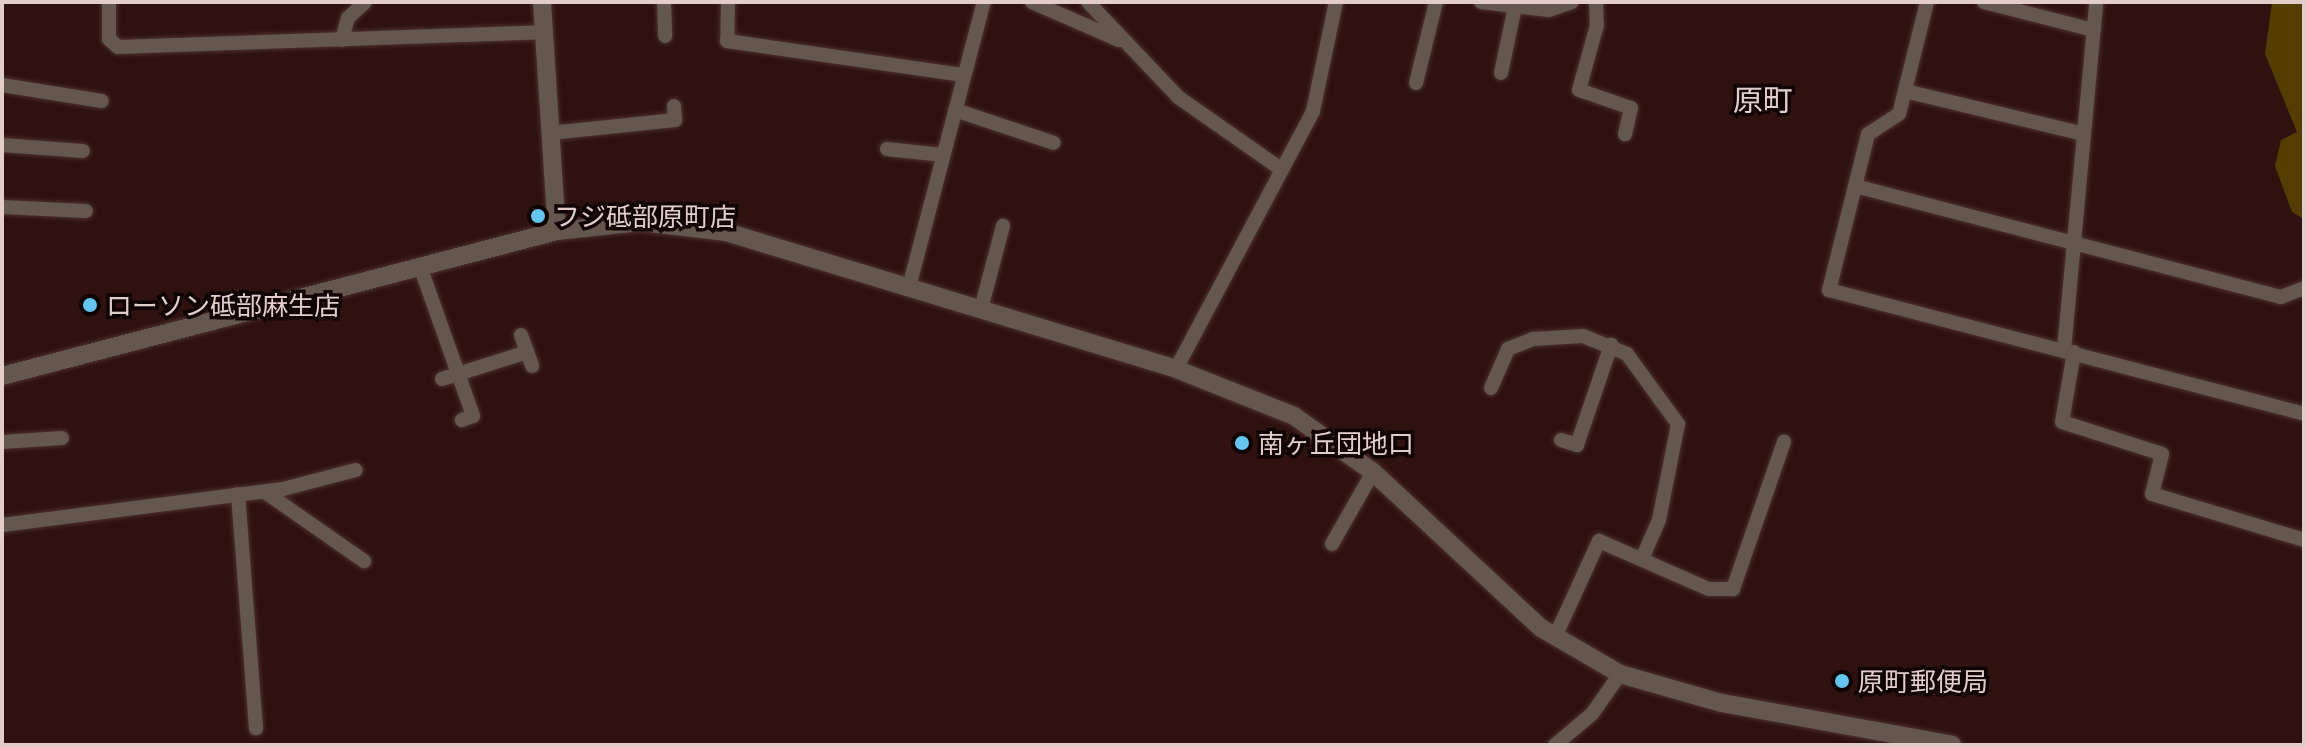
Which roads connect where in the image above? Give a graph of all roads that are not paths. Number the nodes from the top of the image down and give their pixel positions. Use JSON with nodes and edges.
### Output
{"nodes":[{"id":1,"x":109,"y":2,"type":"edge"},
{"id":2,"x":365,"y":2,"type":"edge"},
{"id":3,"x":542,"y":2,"type":"edge"},
{"id":4,"x":664,"y":2,"type":"edge"},
{"id":5,"x":728,"y":2,"type":"edge"},
{"id":6,"x":984,"y":2,"type":"edge"},
{"id":7,"x":1032,"y":2,"type":"edge"},
{"id":8,"x":1088,"y":2,"type":"edge"},
{"id":9,"x":1336,"y":2,"type":"edge"},
{"id":10,"x":1436,"y":2,"type":"edge"},
{"id":11,"x":1481,"y":2,"type":"edge"},
{"id":12,"x":1572,"y":2,"type":"edge"},
{"id":13,"x":1596,"y":2,"type":"edge"},
{"id":14,"x":1927,"y":2,"type":"edge"},
{"id":15,"x":1984,"y":2,"type":"edge"},
{"id":16,"x":2096,"y":2,"type":"edge"},
{"id":17,"x":1515,"y":5,"type":"edge"},
{"id":18,"x":2093,"y":30,"type":"junction"},
{"id":19,"x":543,"y":32,"type":"junction"},
{"id":20,"x":665,"y":36,"type":"dead end"},
{"id":21,"x":342,"y":40,"type":"junction"},
{"id":22,"x":1127,"y":43,"type":"junction"},
{"id":23,"x":1501,"y":73,"type":"dead end"},
{"id":24,"x":964,"y":75,"type":"junction"},
{"id":25,"x":1416,"y":83,"type":"dead end"},
{"id":26,"x":2,"y":85,"type":"edge"},
{"id":27,"x":1905,"y":91,"type":"junction"},
{"id":28,"x":102,"y":101,"type":"dead end"},
{"id":29,"x":674,"y":106,"type":"dead end"},
{"id":30,"x":955,"y":110,"type":"junction"},
{"id":31,"x":550,"y":133,"type":"junction"},
{"id":32,"x":1625,"y":134,"type":"dead end"},
{"id":33,"x":2084,"y":134,"type":"junction"},
{"id":34,"x":1054,"y":143,"type":"dead end"},
{"id":35,"x":2,"y":145,"type":"edge"},
{"id":36,"x":887,"y":149,"type":"dead end"},
{"id":37,"x":83,"y":151,"type":"dead end"},
{"id":38,"x":943,"y":155,"type":"junction"},
{"id":39,"x":1281,"y":169,"type":"junction"},
{"id":40,"x":1855,"y":186,"type":"junction"},
{"id":41,"x":2,"y":207,"type":"edge"},
{"id":42,"x":86,"y":211,"type":"dead end"},
{"id":43,"x":1003,"y":226,"type":"dead end"},
{"id":44,"x":557,"y":231,"type":"junction"},
{"id":45,"x":2074,"y":244,"type":"junction"},
{"id":46,"x":420,"y":266,"type":"junction"},
{"id":47,"x":909,"y":287,"type":"junction"},
{"id":48,"x":2304,"y":288,"type":"edge"},
{"id":49,"x":981,"y":309,"type":"junction"},
{"id":50,"x":521,"y":335,"type":"dead end"},
{"id":51,"x":1611,"y":345,"type":"junction"},
{"id":52,"x":2069,"y":351,"type":"junction"},
{"id":53,"x":1176,"y":369,"type":"junction"},
{"id":54,"x":2,"y":376,"type":"edge"},
{"id":55,"x":449,"y":377,"type":"junction"},
{"id":56,"x":1491,"y":388,"type":"dead end"},
{"id":57,"x":2304,"y":414,"type":"edge"},
{"id":58,"x":462,"y":420,"type":"dead end"},
{"id":59,"x":62,"y":438,"type":"dead end"},
{"id":60,"x":1561,"y":440,"type":"dead end"},
{"id":61,"x":2,"y":442,"type":"edge"},
{"id":62,"x":1784,"y":442,"type":"dead end"},
{"id":63,"x":356,"y":470,"type":"dead end"},
{"id":64,"x":1373,"y":472,"type":"junction"},
{"id":65,"x":265,"y":492,"type":"junction"},
{"id":66,"x":238,"y":494,"type":"junction"},
{"id":67,"x":2,"y":525,"type":"edge"},
{"id":68,"x":2304,"y":540,"type":"edge"},
{"id":69,"x":1332,"y":544,"type":"dead end"},
{"id":70,"x":1642,"y":559,"type":"junction"},
{"id":71,"x":364,"y":561,"type":"dead end"},
{"id":72,"x":1555,"y":637,"type":"junction"},
{"id":73,"x":1620,"y":674,"type":"junction"},
{"id":74,"x":256,"y":728,"type":"dead end"},
{"id":75,"x":1905,"y":741,"type":"edge"},
{"id":76,"x":1555,"y":745,"type":"edge"},
{"id":77,"x":1952,"y":745,"type":"edge"}],
"edges":[{"from":1,"to":21,"type":"street"},
{"from":2,"to":21,"type":"street"},
{"from":3,"to":19,"type":"street"},
{"from":4,"to":20,"type":"street"},
{"from":5,"to":24,"type":"street"},
{"from":6,"to":24,"type":"street"},
{"from":7,"to":22,"type":"street"},
{"from":8,"to":22,"type":"street"},
{"from":9,"to":39,"type":"street"},
{"from":10,"to":25,"type":"street"},
{"from":11,"to":17,"type":"street"},
{"from":12,"to":17,"type":"street"},
{"from":13,"to":32,"type":"street"},
{"from":14,"to":27,"type":"street"},
{"from":15,"to":18,"type":"street"},
{"from":16,"to":18,"type":"street"},
{"from":17,"to":23,"type":"street"},
{"from":18,"to":33,"type":"street"},
{"from":19,"to":21,"type":"street"},
{"from":19,"to":31,"type":"street"},
{"from":22,"to":39,"type":"street"},
{"from":24,"to":30,"type":"street"},
{"from":26,"to":28,"type":"street"},
{"from":27,"to":33,"type":"street"},
{"from":27,"to":40,"type":"street"},
{"from":29,"to":31,"type":"street"},
{"from":30,"to":34,"type":"street"},
{"from":30,"to":38,"type":"street"},
{"from":31,"to":44,"type":"street"},
{"from":33,"to":45,"type":"street"},
{"from":35,"to":37,"type":"street"},
{"from":36,"to":38,"type":"street"},
{"from":38,"to":47,"type":"street"},
{"from":39,"to":53,"type":"street"},
{"from":40,"to":45,"type":"street"},
{"from":40,"to":52,"type":"street"},
{"from":41,"to":42,"type":"street"},
{"from":43,"to":49,"type":"street"},
{"from":44,"to":46,"type":"street"},
{"from":44,"to":47,"type":"street"},
{"from":45,"to":48,"type":"street"},
{"from":45,"to":52,"type":"street"},
{"from":46,"to":54,"type":"street"},
{"from":46,"to":55,"type":"street"},
{"from":47,"to":49,"type":"street"},
{"from":49,"to":53,"type":"street"},
{"from":50,"to":55,"type":"street"},
{"from":51,"to":56,"type":"street"},
{"from":51,"to":60,"type":"street"},
{"from":51,"to":70,"type":"street"},
{"from":52,"to":57,"type":"street"},
{"from":52,"to":68,"type":"street"},
{"from":53,"to":64,"type":"street"},
{"from":55,"to":58,"type":"street"},
{"from":59,"to":61,"type":"street"},
{"from":62,"to":70,"type":"street"},
{"from":63,"to":65,"type":"street"},
{"from":64,"to":69,"type":"street"},
{"from":64,"to":72,"type":"street"},
{"from":65,"to":66,"type":"street"},
{"from":65,"to":71,"type":"street"},
{"from":66,"to":67,"type":"street"},
{"from":66,"to":74,"type":"street"},
{"from":70,"to":72,"type":"street"},
{"from":72,"to":73,"type":"street"},
{"from":73,"to":75,"type":"street"},
{"from":73,"to":76,"type":"street"},
{"from":75,"to":77,"type":"street"}]}
